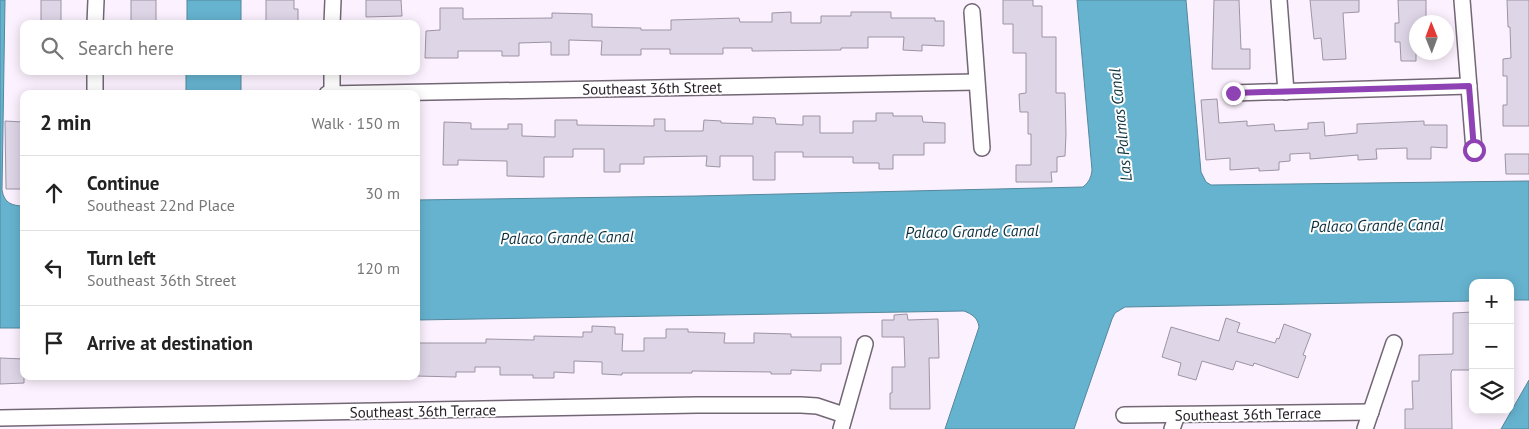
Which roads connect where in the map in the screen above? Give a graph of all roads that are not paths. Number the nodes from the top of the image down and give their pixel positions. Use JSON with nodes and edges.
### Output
{"nodes":[{"id":1,"x":96,"y":0,"type":"edge"},
{"id":2,"x":333,"y":0,"type":"edge"},
{"id":3,"x":1279,"y":0,"type":"edge"},
{"id":4,"x":1462,"y":0,"type":"edge"},
{"id":5,"x":972,"y":12,"type":"dead end"},
{"id":6,"x":96,"y":20,"type":"edge"},
{"id":7,"x":332,"y":20,"type":"edge"},
{"id":8,"x":95,"y":75,"type":"edge"},
{"id":9,"x":332,"y":75,"type":"edge"},
{"id":10,"x":976,"y":82,"type":"junction"},
{"id":11,"x":1469,"y":86,"type":"junction"},
{"id":12,"x":95,"y":90,"type":"edge"},
{"id":13,"x":332,"y":90,"type":"edge"},
{"id":14,"x":420,"y":92,"type":"edge"},
{"id":15,"x":1286,"y":92,"type":"junction"},
{"id":16,"x":1233,"y":93,"type":"dead end"},
{"id":17,"x":982,"y":148,"type":"dead end"},
{"id":18,"x":1474,"y":150,"type":"dead end"},
{"id":19,"x":865,"y":344,"type":"dead end"},
{"id":20,"x":1394,"y":344,"type":"dead end"},
{"id":21,"x":1371,"y":412,"type":"junction"},
{"id":22,"x":1124,"y":415,"type":"dead end"},
{"id":23,"x":0,"y":418,"type":"edge"},
{"id":24,"x":843,"y":422,"type":"edge"},
{"id":25,"x":1174,"y":422,"type":"edge"},
{"id":26,"x":1365,"y":429,"type":"edge"}],
"edges":[{"from":1,"to":6,"type":"street"},
{"from":2,"to":7,"type":"street"},
{"from":3,"to":15,"type":"street"},
{"from":4,"to":11,"type":"street"},
{"from":5,"to":10,"type":"street"},
{"from":8,"to":12,"type":"street"},
{"from":9,"to":13,"type":"street"},
{"from":10,"to":14,"type":"street","name":"Southeast 36th Street"},
{"from":10,"to":17,"type":"street"},
{"from":11,"to":15,"type":"street"},
{"from":11,"to":18,"type":"street"},
{"from":15,"to":16,"type":"street"},
{"from":19,"to":24,"type":"street","name":"Southeast 36th Terrace"},
{"from":20,"to":21,"type":"street"},
{"from":21,"to":25,"type":"street","name":"Southeast 36th Terrace"},
{"from":21,"to":26,"type":"street"},
{"from":22,"to":25,"type":"street","name":"Southeast 36th Terrace"},
{"from":23,"to":24,"type":"street","name":"Southeast 36th Terrace"}]}
